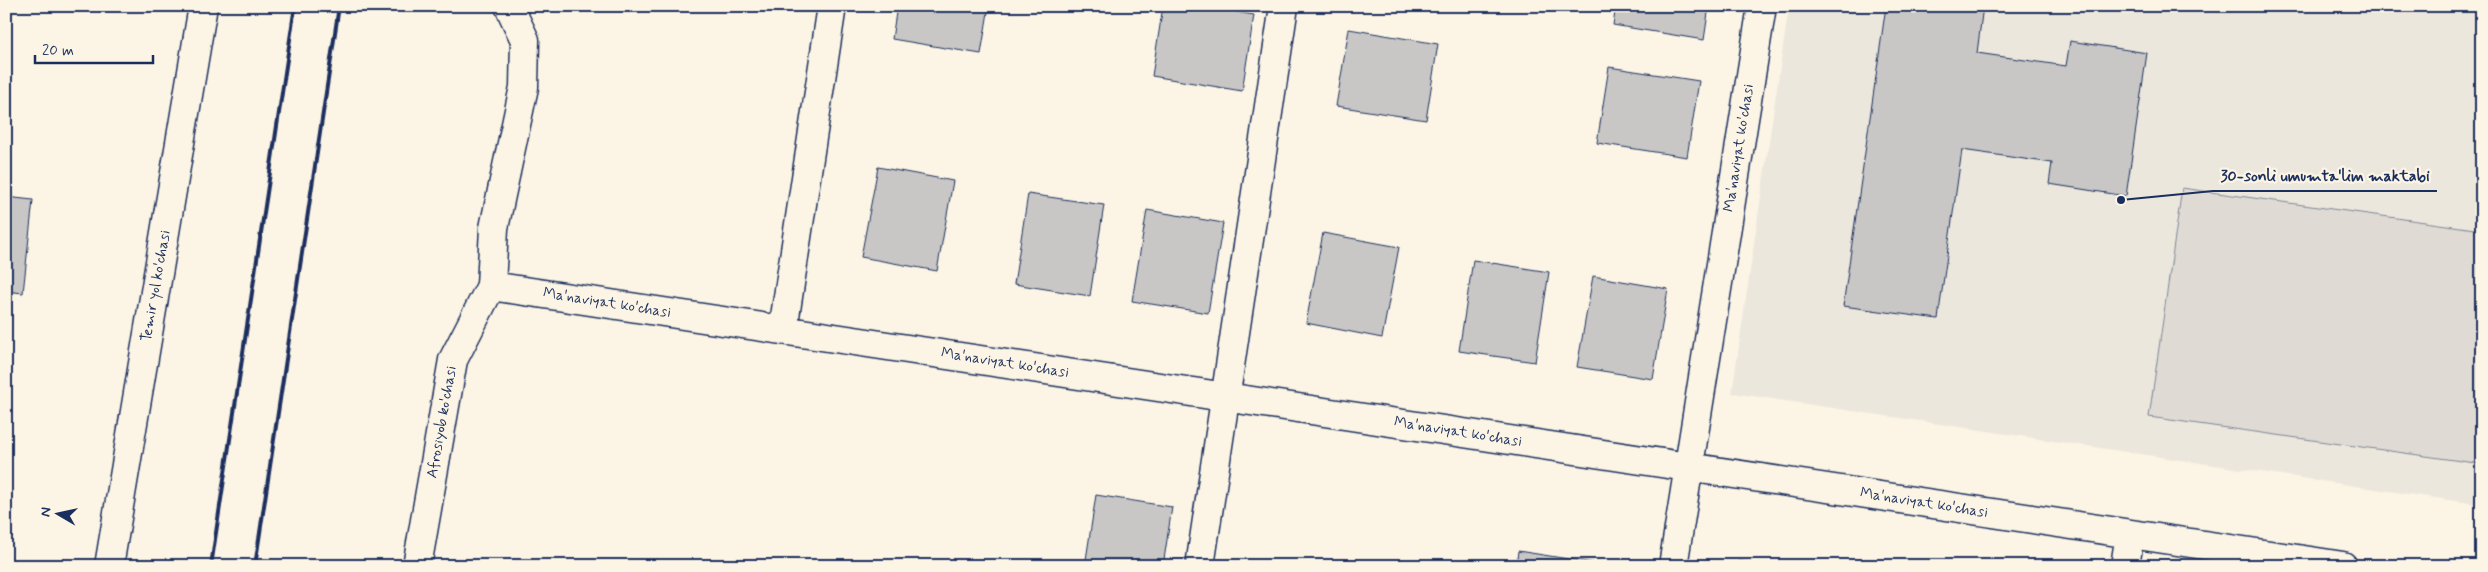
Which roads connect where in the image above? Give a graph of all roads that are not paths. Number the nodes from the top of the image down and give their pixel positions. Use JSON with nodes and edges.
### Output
{"nodes":[{"id":1,"x":203,"y":6,"type":"edge"},
{"id":2,"x":509,"y":6,"type":"edge"},
{"id":3,"x":832,"y":6,"type":"edge"},
{"id":4,"x":1284,"y":6,"type":"edge"},
{"id":5,"x":1762,"y":6,"type":"edge"},
{"id":6,"x":491,"y":286,"type":"junction"},
{"id":7,"x":783,"y":330,"type":"junction"},
{"id":8,"x":1227,"y":397,"type":"junction"},
{"id":9,"x":1688,"y":467,"type":"junction"},
{"id":10,"x":2130,"y":534,"type":"junction"},
{"id":11,"x":109,"y":566,"type":"edge"},
{"id":12,"x":417,"y":566,"type":"edge"},
{"id":13,"x":1200,"y":566,"type":"edge"},
{"id":14,"x":1673,"y":566,"type":"edge"},
{"id":15,"x":2125,"y":566,"type":"edge"},
{"id":16,"x":2343,"y":566,"type":"edge"}],
"edges":[{"from":1,"to":11,"type":"street","name":"Temir yol ko'chasi"},
{"from":2,"to":6,"type":"street"},
{"from":3,"to":7,"type":"street"},
{"from":4,"to":8,"type":"street"},
{"from":5,"to":9,"type":"street","name":"Ma'naviyat ko'chasi"},
{"from":6,"to":7,"type":"street","name":"Ma'naviyat ko'chasi"},
{"from":6,"to":12,"type":"street","name":"Afrosiyob ko'chasi"},
{"from":7,"to":8,"type":"street","name":"Ma'naviyat ko'chasi"},
{"from":8,"to":9,"type":"street","name":"Ma'naviyat ko'chasi"},
{"from":8,"to":13,"type":"street"},
{"from":9,"to":10,"type":"street","name":"Ma'naviyat ko'chasi"},
{"from":9,"to":14,"type":"street","name":"Ma'naviyat ko'chasi"},
{"from":10,"to":15,"type":"street"},
{"from":10,"to":16,"type":"street","name":"Ma'naviyat ko'chasi"}]}
